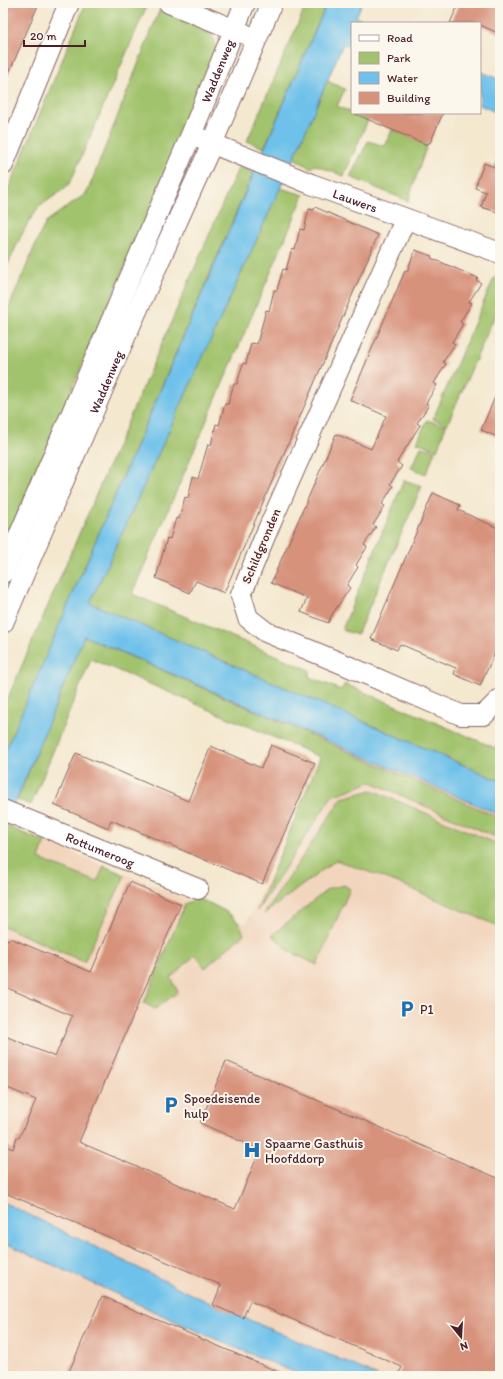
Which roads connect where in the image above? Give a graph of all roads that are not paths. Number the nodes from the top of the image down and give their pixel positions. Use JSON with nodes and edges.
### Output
{"nodes":[{"id":1,"x":69,"y":3,"type":"edge"},
{"id":2,"x":169,"y":3,"type":"edge"},
{"id":3,"x":245,"y":3,"type":"edge"},
{"id":4,"x":272,"y":3,"type":"edge"},
{"id":5,"x":234,"y":29,"type":"junction"},
{"id":6,"x":257,"y":39,"type":"junction"},
{"id":7,"x":191,"y":135,"type":"junction"},
{"id":8,"x":212,"y":144,"type":"junction"},
{"id":9,"x":3,"y":165,"type":"edge"},
{"id":10,"x":405,"y":220,"type":"junction"},
{"id":11,"x":500,"y":253,"type":"edge"},
{"id":12,"x":3,"y":573,"type":"edge"},
{"id":13,"x":3,"y":623,"type":"edge"},
{"id":14,"x":500,"y":698,"type":"edge"},
{"id":15,"x":3,"y":810,"type":"edge"},
{"id":16,"x":198,"y":889,"type":"dead end"}],
"edges":[{"from":1,"to":9,"type":"street"},
{"from":2,"to":5,"type":"street","name":"Waddenweg"},
{"from":3,"to":5,"type":"street","name":"Waddenweg"},
{"from":4,"to":6,"type":"street","name":"Waddenweg"},
{"from":5,"to":6,"type":"street","name":"Waddenweg"},
{"from":5,"to":7,"type":"street","name":"Waddenweg"},
{"from":6,"to":8,"type":"street","name":"Waddenweg"},
{"from":7,"to":8,"type":"street"},
{"from":7,"to":12,"type":"street","name":"Waddenweg"},
{"from":8,"to":10,"type":"street","name":"Lauwers"},
{"from":8,"to":13,"type":"street","name":"Waddenweg"},
{"from":10,"to":11,"type":"street","name":"Lauwers"},
{"from":10,"to":14,"type":"street","name":"Schildgronden"},
{"from":15,"to":16,"type":"street","name":"Rottumeroog"}]}
